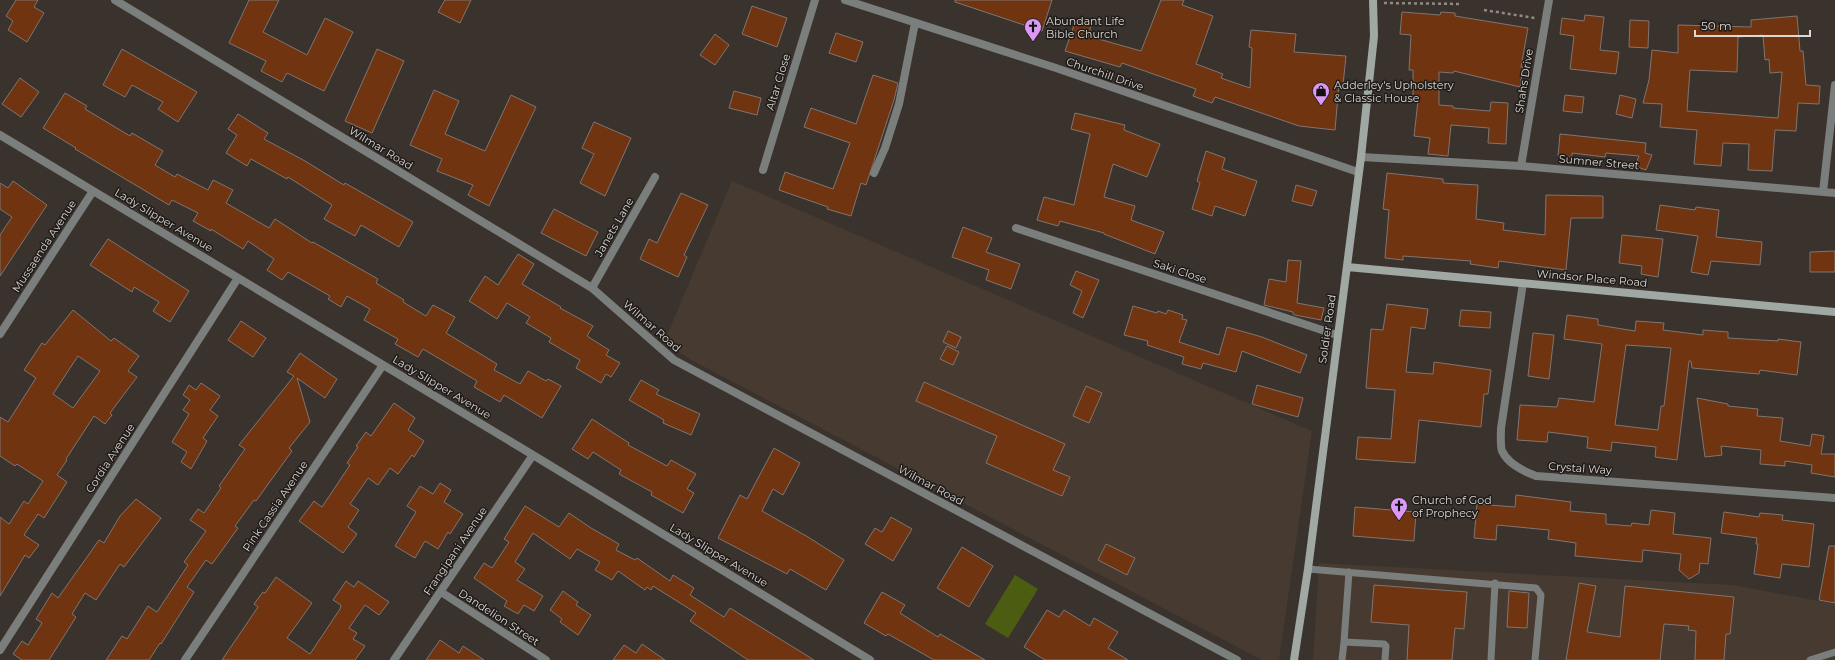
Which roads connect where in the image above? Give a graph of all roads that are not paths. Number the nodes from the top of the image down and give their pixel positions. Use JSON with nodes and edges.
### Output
{"nodes":[{"id":1,"x":114,"y":0,"type":"edge"},
{"id":2,"x":815,"y":0,"type":"edge"},
{"id":3,"x":845,"y":0,"type":"edge"},
{"id":4,"x":1548,"y":0,"type":"edge"},
{"id":5,"x":1373,"y":1,"type":"edge"},
{"id":6,"x":915,"y":23,"type":"junction"},
{"id":7,"x":1835,"y":85,"type":"edge"},
{"id":8,"x":0,"y":135,"type":"edge"},
{"id":9,"x":1361,"y":156,"type":"junction"},
{"id":10,"x":1521,"y":166,"type":"junction"},
{"id":11,"x":763,"y":170,"type":"dead end"},
{"id":12,"x":1358,"y":172,"type":"junction"},
{"id":13,"x":874,"y":173,"type":"dead end"},
{"id":14,"x":655,"y":177,"type":"dead end"},
{"id":15,"x":93,"y":191,"type":"junction"},
{"id":16,"x":1823,"y":192,"type":"junction"},
{"id":17,"x":1835,"y":193,"type":"edge"},
{"id":18,"x":1016,"y":228,"type":"dead end"},
{"id":19,"x":1347,"y":267,"type":"junction"},
{"id":20,"x":238,"y":278,"type":"junction"},
{"id":21,"x":1523,"y":282,"type":"junction"},
{"id":22,"x":592,"y":288,"type":"junction"},
{"id":23,"x":1835,"y":312,"type":"edge"},
{"id":24,"x":0,"y":334,"type":"edge"},
{"id":25,"x":1337,"y":335,"type":"junction"},
{"id":26,"x":383,"y":365,"type":"junction"},
{"id":27,"x":533,"y":455,"type":"junction"},
{"id":28,"x":1835,"y":498,"type":"edge"},
{"id":29,"x":1308,"y":569,"type":"junction"},
{"id":30,"x":1349,"y":572,"type":"junction"},
{"id":31,"x":1495,"y":583,"type":"junction"},
{"id":32,"x":441,"y":592,"type":"junction"},
{"id":33,"x":1344,"y":642,"type":"junction"},
{"id":34,"x":0,"y":650,"type":"edge"},
{"id":35,"x":1835,"y":652,"type":"edge"},
{"id":36,"x":185,"y":660,"type":"edge"},
{"id":37,"x":394,"y":660,"type":"edge"},
{"id":38,"x":546,"y":660,"type":"edge"},
{"id":39,"x":870,"y":660,"type":"edge"},
{"id":40,"x":1236,"y":660,"type":"edge"},
{"id":41,"x":1294,"y":660,"type":"edge"},
{"id":42,"x":1342,"y":660,"type":"edge"},
{"id":43,"x":1385,"y":660,"type":"edge"},
{"id":44,"x":1491,"y":660,"type":"edge"},
{"id":45,"x":1535,"y":660,"type":"edge"},
{"id":46,"x":1810,"y":660,"type":"edge"}],
"edges":[{"from":1,"to":22,"type":"street","name":"Wilmar Road"},
{"from":2,"to":11,"type":"street","name":"Altar Close"},
{"from":3,"to":6,"type":"street","name":"Churchill Drive"},
{"from":4,"to":10,"type":"street","name":"Shahs Drive"},
{"from":5,"to":9,"type":"main road","name":"Soldier Road"},
{"from":6,"to":12,"type":"street","name":"Churchill Drive"},
{"from":6,"to":13,"type":"street"},
{"from":7,"to":16,"type":"street"},
{"from":8,"to":15,"type":"street","name":"Lady Slipper Avenue"},
{"from":9,"to":10,"type":"street","name":"Sumner Street"},
{"from":9,"to":12,"type":"main road","name":"Soldier Road"},
{"from":10,"to":16,"type":"street","name":"Sumner Street"},
{"from":12,"to":19,"type":"main road","name":"Soldier Road"},
{"from":14,"to":22,"type":"street","name":"Janets Lane"},
{"from":15,"to":20,"type":"street","name":"Lady Slipper Avenue"},
{"from":15,"to":24,"type":"street","name":"Mussaenda Avenue"},
{"from":16,"to":17,"type":"street","name":"Sumner Street"},
{"from":18,"to":25,"type":"street","name":"Saki Close"},
{"from":19,"to":21,"type":"main road","name":"Windsor Place Road"},
{"from":19,"to":25,"type":"main road","name":"Soldier Road"},
{"from":20,"to":26,"type":"street","name":"Lady Slipper Avenue"},
{"from":20,"to":34,"type":"street","name":"Cordia Avenue"},
{"from":21,"to":23,"type":"main road","name":"Windsor Place Road"},
{"from":21,"to":28,"type":"street","name":"Crystal Way"},
{"from":22,"to":40,"type":"street","name":"Wilmar Road"},
{"from":25,"to":29,"type":"main road","name":"Soldier Road"},
{"from":26,"to":27,"type":"street","name":"Lady Slipper Avenue"},
{"from":26,"to":36,"type":"street","name":"Pink Cassia Avenue"},
{"from":27,"to":32,"type":"street","name":"Frangipani Avenue"},
{"from":27,"to":39,"type":"street","name":"Lady Slipper Avenue"},
{"from":29,"to":30,"type":"lane"},
{"from":29,"to":41,"type":"main road","name":"Soldier Road"},
{"from":30,"to":31,"type":"lane"},
{"from":30,"to":33,"type":"lane"},
{"from":31,"to":44,"type":"lane"},
{"from":31,"to":45,"type":"lane"},
{"from":32,"to":37,"type":"street","name":"Frangipani Avenue"},
{"from":32,"to":38,"type":"street","name":"Dandelion Street"},
{"from":33,"to":42,"type":"lane"},
{"from":33,"to":43,"type":"lane"},
{"from":35,"to":46,"type":"lane"}]}
